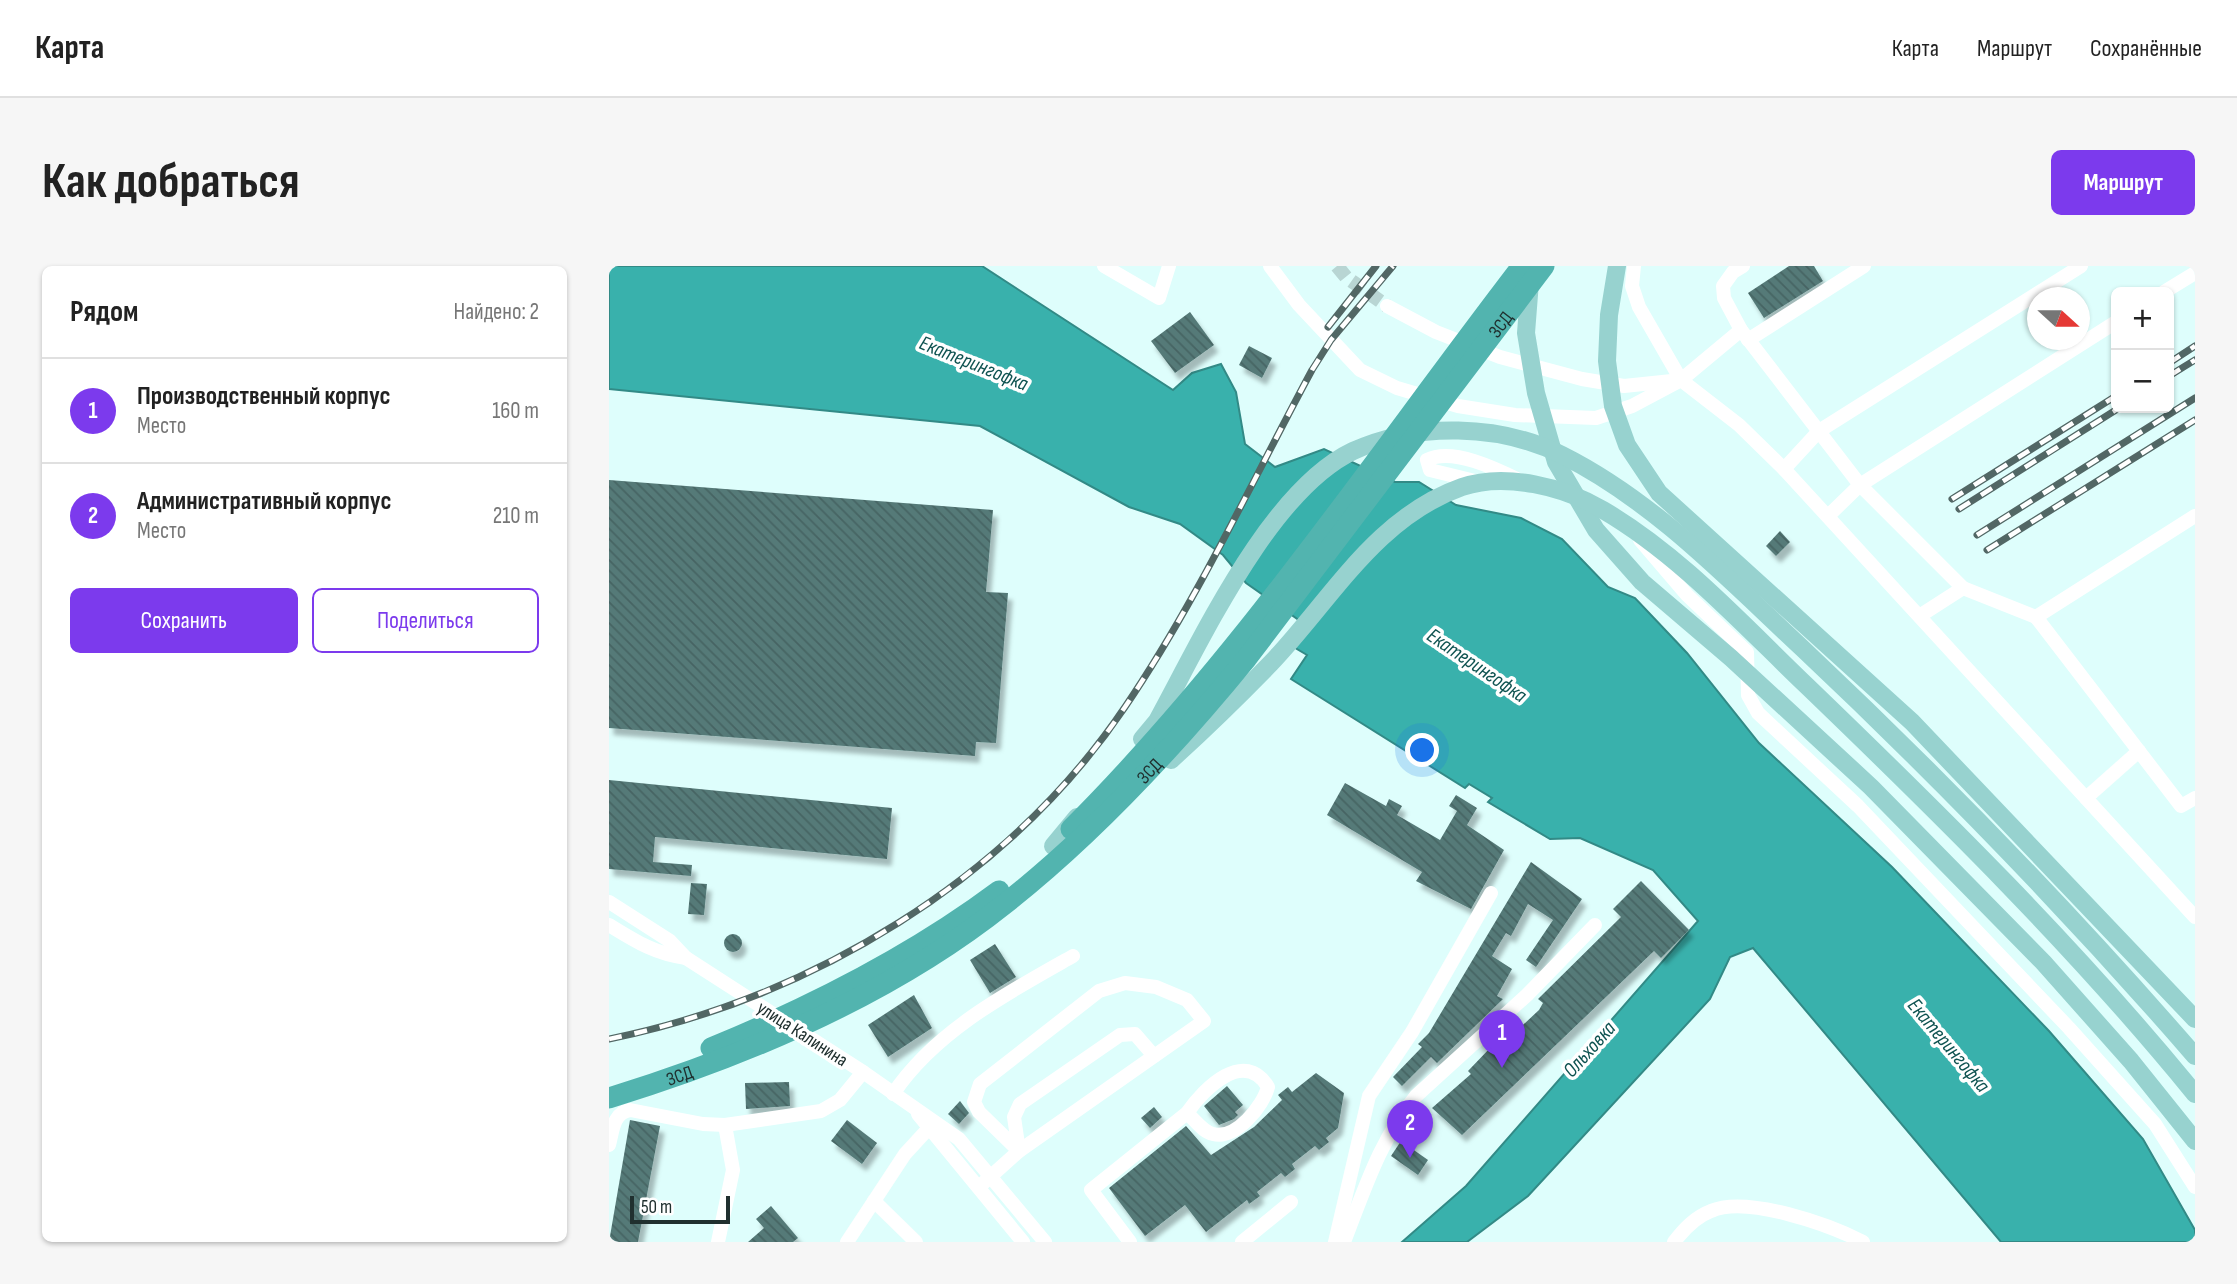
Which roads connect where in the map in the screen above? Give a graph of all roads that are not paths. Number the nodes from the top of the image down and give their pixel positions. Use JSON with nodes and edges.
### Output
{"nodes":[{"id":1,"x":1104,"y":266,"type":"edge"},
{"id":2,"x":1169,"y":266,"type":"edge"},
{"id":3,"x":1271,"y":266,"type":"edge"},
{"id":4,"x":1617,"y":266,"type":"edge"},
{"id":5,"x":1634,"y":266,"type":"edge"},
{"id":6,"x":1743,"y":266,"type":"edge"},
{"id":7,"x":1864,"y":266,"type":"edge"},
{"id":8,"x":2081,"y":266,"type":"edge"},
{"id":9,"x":1537,"y":267,"type":"edge"},
{"id":10,"x":2195,"y":273,"type":"edge"},
{"id":11,"x":2172,"y":287,"type":"edge"},
{"id":12,"x":1387,"y":306,"type":"tunnel mouth"},
{"id":13,"x":2111,"y":326,"type":"edge"},
{"id":14,"x":1744,"y":335,"type":"junction"},
{"id":15,"x":1681,"y":380,"type":"junction"},
{"id":16,"x":1819,"y":431,"type":"junction"},
{"id":17,"x":1784,"y":469,"type":"junction"},
{"id":18,"x":1860,"y":485,"type":"junction"},
{"id":19,"x":1551,"y":494,"type":"junction"},
{"id":20,"x":1828,"y":516,"type":"junction"},
{"id":21,"x":2195,"y":516,"type":"edge"},
{"id":22,"x":1963,"y":588,"type":"junction"},
{"id":23,"x":1921,"y":615,"type":"junction"},
{"id":24,"x":2036,"y":617,"type":"junction"},
{"id":25,"x":2139,"y":751,"type":"junction"},
{"id":26,"x":2086,"y":798,"type":"junction"},
{"id":27,"x":2195,"y":798,"type":"edge"},
{"id":28,"x":1105,"y":816,"type":"junction"},
{"id":29,"x":1053,"y":846,"type":"junction"},
{"id":30,"x":1491,"y":893,"type":"dead end"},
{"id":31,"x":609,"y":902,"type":"edge"},
{"id":32,"x":2195,"y":916,"type":"edge"},
{"id":33,"x":609,"y":925,"type":"edge"},
{"id":34,"x":1595,"y":925,"type":"dead end"},
{"id":35,"x":1073,"y":956,"type":"dead end"},
{"id":36,"x":686,"y":958,"type":"junction"},
{"id":37,"x":2195,"y":1019,"type":"edge"},
{"id":38,"x":1154,"y":1056,"type":"junction"},
{"id":39,"x":2195,"y":1056,"type":"edge"},
{"id":40,"x":863,"y":1072,"type":"junction"},
{"id":41,"x":609,"y":1085,"type":"edge"},
{"id":42,"x":893,"y":1094,"type":"junction"},
{"id":43,"x":2195,"y":1094,"type":"edge"},
{"id":44,"x":609,"y":1098,"type":"edge"},
{"id":45,"x":918,"y":1113,"type":"junction"},
{"id":46,"x":1187,"y":1113,"type":"junction"},
{"id":47,"x":725,"y":1125,"type":"junction"},
{"id":48,"x":928,"y":1129,"type":"junction"},
{"id":49,"x":2195,"y":1141,"type":"edge"},
{"id":50,"x":609,"y":1145,"type":"edge"},
{"id":51,"x":1019,"y":1152,"type":"junction"},
{"id":52,"x":993,"y":1176,"type":"junction"},
{"id":53,"x":980,"y":1186,"type":"junction"},
{"id":54,"x":2195,"y":1187,"type":"edge"},
{"id":55,"x":874,"y":1201,"type":"junction"},
{"id":56,"x":1291,"y":1202,"type":"dead end"},
{"id":57,"x":715,"y":1241,"type":"edge"},
{"id":58,"x":847,"y":1242,"type":"edge"},
{"id":59,"x":916,"y":1242,"type":"edge"},
{"id":60,"x":1023,"y":1242,"type":"edge"},
{"id":61,"x":1045,"y":1242,"type":"edge"},
{"id":62,"x":1130,"y":1242,"type":"edge"},
{"id":63,"x":1242,"y":1242,"type":"edge"},
{"id":64,"x":1335,"y":1242,"type":"edge"},
{"id":65,"x":1344,"y":1242,"type":"edge"},
{"id":66,"x":1674,"y":1242,"type":"edge"},
{"id":67,"x":1863,"y":1242,"type":"edge"}],
"edges":[{"from":1,"to":2,"type":"street"},
{"from":3,"to":15,"type":"street"},
{"from":4,"to":37,"type":"main road"},
{"from":5,"to":15,"type":"street"},
{"from":6,"to":14,"type":"street"},
{"from":7,"to":14,"type":"street"},
{"from":8,"to":16,"type":"street"},
{"from":9,"to":28,"type":"highway","name":"ЗСД"},
{"from":9,"to":29,"type":"highway","name":"ЗСД"},
{"from":9,"to":49,"type":"main road"},
{"from":10,"to":11,"type":"street"},
{"from":12,"to":15,"type":"street"},
{"from":13,"to":18,"type":"street"},
{"from":14,"to":15,"type":"street"},
{"from":14,"to":16,"type":"street"},
{"from":15,"to":17,"type":"street"},
{"from":16,"to":17,"type":"street"},
{"from":16,"to":18,"type":"street"},
{"from":17,"to":20,"type":"street"},
{"from":18,"to":20,"type":"street"},
{"from":18,"to":22,"type":"street"},
{"from":19,"to":19,"type":"street"},
{"from":19,"to":54,"type":"street"},
{"from":20,"to":23,"type":"street"},
{"from":21,"to":24,"type":"street"},
{"from":22,"to":23,"type":"street"},
{"from":22,"to":24,"type":"street"},
{"from":23,"to":26,"type":"street"},
{"from":24,"to":25,"type":"street"},
{"from":25,"to":26,"type":"street"},
{"from":25,"to":27,"type":"street"},
{"from":26,"to":32,"type":"street"},
{"from":28,"to":43,"type":"main road"},
{"from":28,"to":44,"type":"highway","name":"ЗСД"},
{"from":29,"to":39,"type":"main road"},
{"from":29,"to":41,"type":"highway","name":"ЗСД"},
{"from":30,"to":64,"type":"street"},
{"from":31,"to":36,"type":"street","name":"улица Калинина"},
{"from":33,"to":36,"type":"street","name":"улица Калинина"},
{"from":34,"to":65,"type":"street"},
{"from":35,"to":42,"type":"street"},
{"from":36,"to":40,"type":"street","name":"улица Калинина"},
{"from":38,"to":51,"type":"street"},
{"from":38,"to":51,"type":"street"},
{"from":38,"to":51,"type":"street"},
{"from":40,"to":42,"type":"street","name":"улица Калинина"},
{"from":40,"to":47,"type":"street"},
{"from":42,"to":45,"type":"street","name":"улица Калинина"},
{"from":45,"to":48,"type":"street","name":"улица Калинина"},
{"from":45,"to":52,"type":"street","name":"улица Калинина"},
{"from":46,"to":46,"type":"street"},
{"from":46,"to":62,"type":"street"},
{"from":47,"to":50,"type":"street"},
{"from":47,"to":57,"type":"street"},
{"from":48,"to":53,"type":"street","name":"улица Калинина"},
{"from":48,"to":55,"type":"street"},
{"from":51,"to":52,"type":"street"},
{"from":52,"to":53,"type":"street"},
{"from":52,"to":61,"type":"street","name":"улица Калинина"},
{"from":53,"to":60,"type":"street","name":"улица Калинина"},
{"from":55,"to":58,"type":"street"},
{"from":55,"to":59,"type":"street"},
{"from":56,"to":63,"type":"street"},
{"from":66,"to":67,"type":"street"}]}
